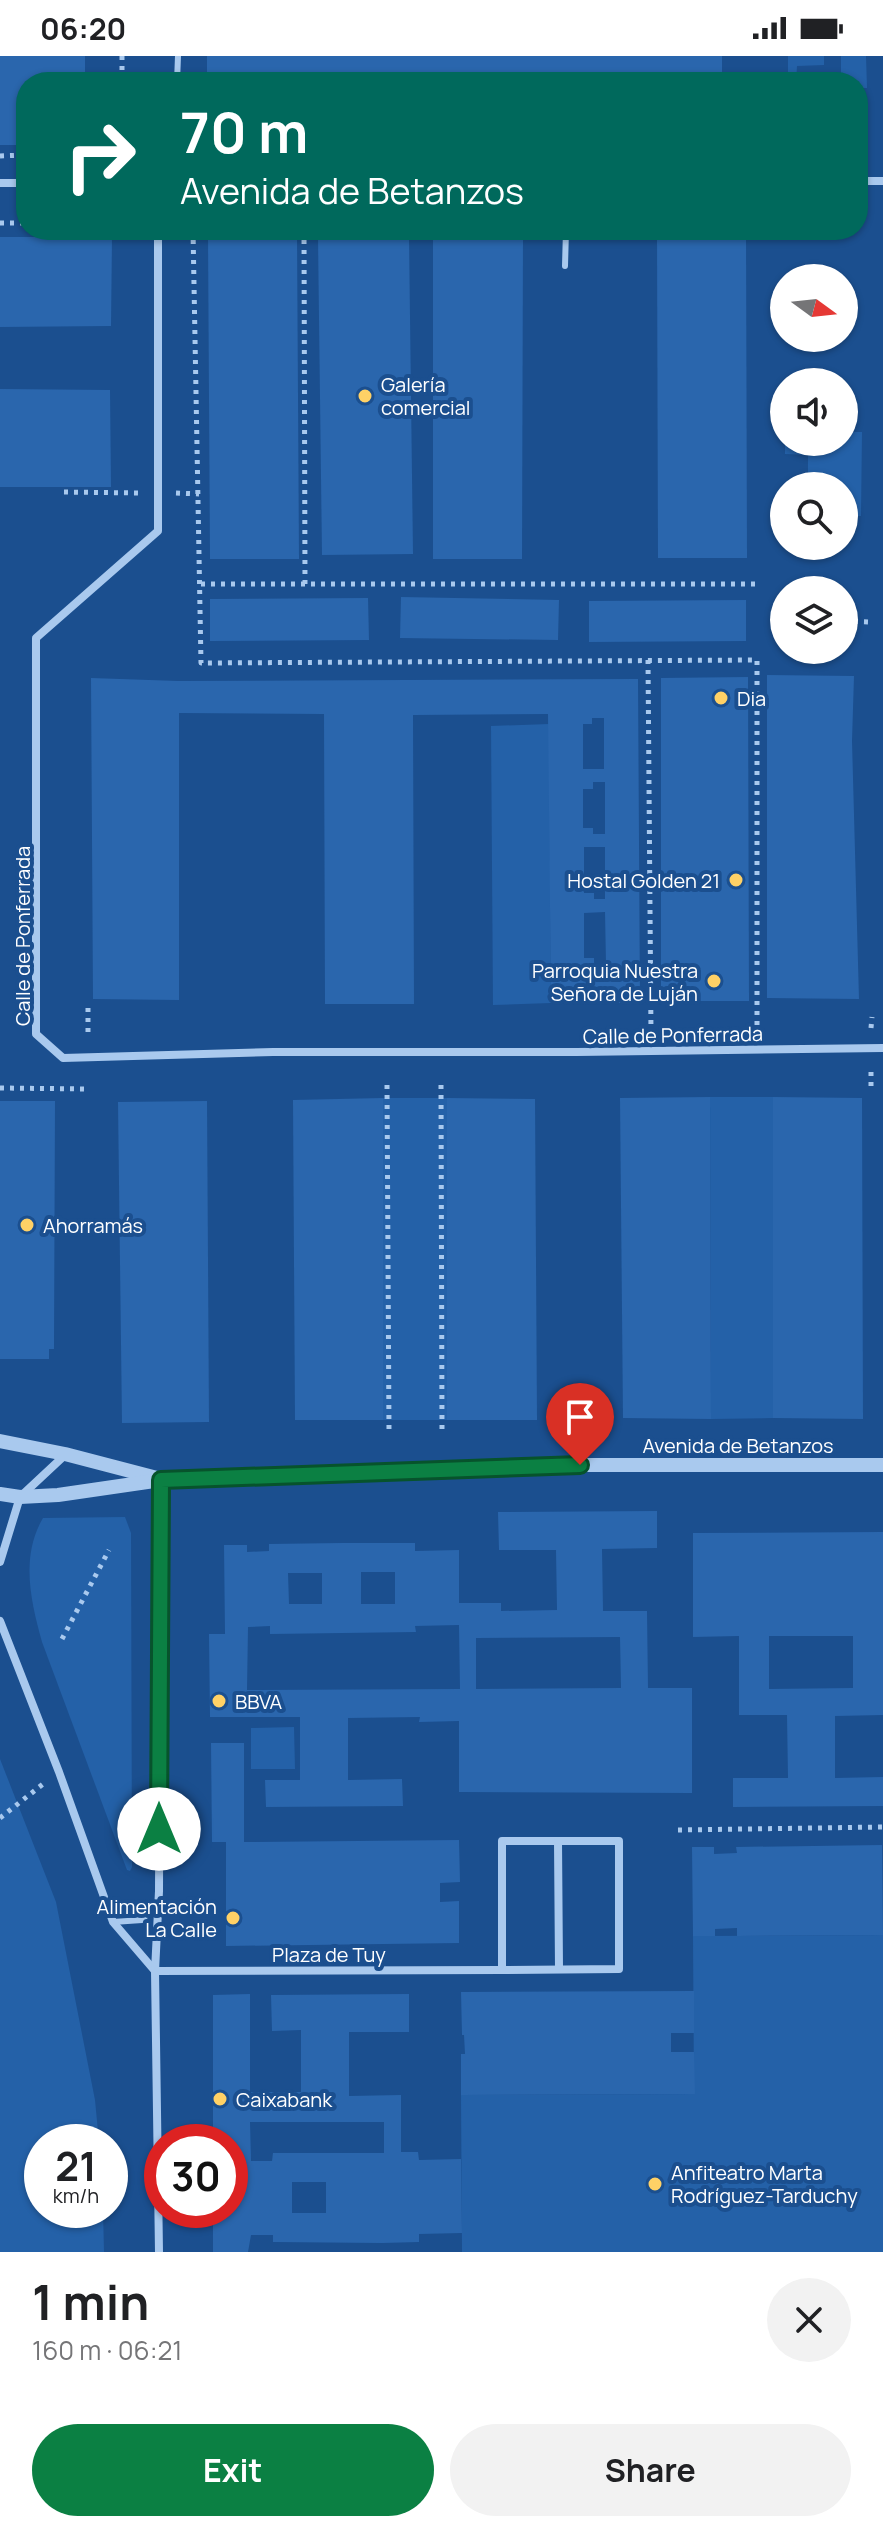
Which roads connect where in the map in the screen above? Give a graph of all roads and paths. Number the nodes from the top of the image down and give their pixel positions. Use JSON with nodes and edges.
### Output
{"nodes":[{"id":1,"x":158,"y":240,"type":"edge"},
{"id":2,"x":193,"y":240,"type":"edge"},
{"id":3,"x":304,"y":240,"type":"edge"},
{"id":4,"x":566,"y":240,"type":"edge"},
{"id":5,"x":565,"y":266,"type":"dead end"},
{"id":6,"x":64,"y":492,"type":"dead end"},
{"id":7,"x":158,"y":493,"type":"junction"},
{"id":8,"x":199,"y":494,"type":"junction"},
{"id":9,"x":201,"y":584,"type":"junction"},
{"id":10,"x":305,"y":584,"type":"junction"},
{"id":11,"x":758,"y":584,"type":"dead end"},
{"id":12,"x":858,"y":622,"type":"edge"},
{"id":13,"x":871,"y":622,"type":"dead end"},
{"id":14,"x":648,"y":660,"type":"junction"},
{"id":15,"x":88,"y":1008,"type":"dead end"},
{"id":16,"x":872,"y":1017,"type":"dead end"},
{"id":17,"x":871,"y":1028,"type":"dead end"},
{"id":18,"x":88,"y":1036,"type":"dead end"},
{"id":19,"x":883,"y":1048,"type":"edge"},
{"id":20,"x":757,"y":1050,"type":"junction"},
{"id":21,"x":651,"y":1051,"type":"junction"},
{"id":22,"x":871,"y":1065,"type":"dead end"},
{"id":23,"x":387,"y":1085,"type":"dead end"},
{"id":24,"x":441,"y":1085,"type":"dead end"},
{"id":25,"x":871,"y":1086,"type":"dead end"},
{"id":26,"x":0,"y":1088,"type":"edge"},
{"id":27,"x":89,"y":1089,"type":"dead end"},
{"id":28,"x":442,"y":1430,"type":"dead end"},
{"id":29,"x":389,"y":1431,"type":"dead end"},
{"id":30,"x":0,"y":1441,"type":"edge"},
{"id":31,"x":65,"y":1454,"type":"junction"},
{"id":32,"x":883,"y":1465,"type":"edge"},
{"id":33,"x":161,"y":1480,"type":"junction"},
{"id":34,"x":0,"y":1494,"type":"edge"},
{"id":35,"x":20,"y":1497,"type":"junction"},
{"id":36,"x":109,"y":1550,"type":"dead end"},
{"id":37,"x":0,"y":1562,"type":"edge"},
{"id":38,"x":0,"y":1621,"type":"edge"},
{"id":39,"x":62,"y":1639,"type":"dead end"},
{"id":40,"x":59,"y":1772,"type":"junction"},
{"id":41,"x":0,"y":1818,"type":"edge"},
{"id":42,"x":883,"y":1827,"type":"edge"},
{"id":43,"x":678,"y":1830,"type":"dead end"},
{"id":44,"x":558,"y":1841,"type":"junction"},
{"id":45,"x":158,"y":1902,"type":"junction"},
{"id":46,"x":113,"y":1922,"type":"junction"},
{"id":47,"x":559,"y":1969,"type":"junction"},
{"id":48,"x":502,"y":1970,"type":"junction"},
{"id":49,"x":155,"y":1971,"type":"junction"},
{"id":50,"x":159,"y":2252,"type":"edge"}],
"edges":[{"from":1,"to":7,"type":"street","name":"Calle de Ponferrada"},
{"from":2,"to":8,"type":"path"},
{"from":3,"to":10,"type":"path"},
{"from":4,"to":5,"type":"lane"},
{"from":6,"to":7,"type":"path"},
{"from":7,"to":8,"type":"path"},
{"from":7,"to":21,"type":"street","name":"Calle de Ponferrada"},
{"from":8,"to":9,"type":"path"},
{"from":9,"to":10,"type":"path"},
{"from":9,"to":14,"type":"path"},
{"from":10,"to":11,"type":"path"},
{"from":12,"to":13,"type":"path"},
{"from":14,"to":20,"type":"path"},
{"from":14,"to":21,"type":"path"},
{"from":15,"to":18,"type":"path"},
{"from":16,"to":17,"type":"path"},
{"from":19,"to":20,"type":"street","name":"Calle de Ponferrada"},
{"from":20,"to":21,"type":"street","name":"Calle de Ponferrada"},
{"from":22,"to":25,"type":"path"},
{"from":23,"to":29,"type":"path"},
{"from":24,"to":28,"type":"path"},
{"from":26,"to":27,"type":"path"},
{"from":30,"to":31,"type":"street","name":"Avenida de Betanzos"},
{"from":31,"to":33,"type":"street","name":"Avenida de Betanzos"},
{"from":31,"to":35,"type":"street"},
{"from":32,"to":33,"type":"street","name":"Avenida de Betanzos"},
{"from":33,"to":35,"type":"street","name":"Avenida de Betanzos"},
{"from":33,"to":45,"type":"street"},
{"from":34,"to":35,"type":"street","name":"Avenida de Betanzos"},
{"from":35,"to":37,"type":"street"},
{"from":36,"to":39,"type":"path"},
{"from":38,"to":40,"type":"street"},
{"from":40,"to":41,"type":"path"},
{"from":40,"to":46,"type":"street"},
{"from":42,"to":43,"type":"path"},
{"from":44,"to":47,"type":"street"},
{"from":44,"to":47,"type":"street","name":"Plaza de Tuy"},
{"from":44,"to":48,"type":"street","name":"Plaza de Tuy"},
{"from":45,"to":46,"type":"lane"},
{"from":45,"to":49,"type":"street"},
{"from":46,"to":49,"type":"street"},
{"from":47,"to":48,"type":"street","name":"Plaza de Tuy"},
{"from":48,"to":49,"type":"street","name":"Plaza de Tuy"},
{"from":49,"to":50,"type":"street"}]}
